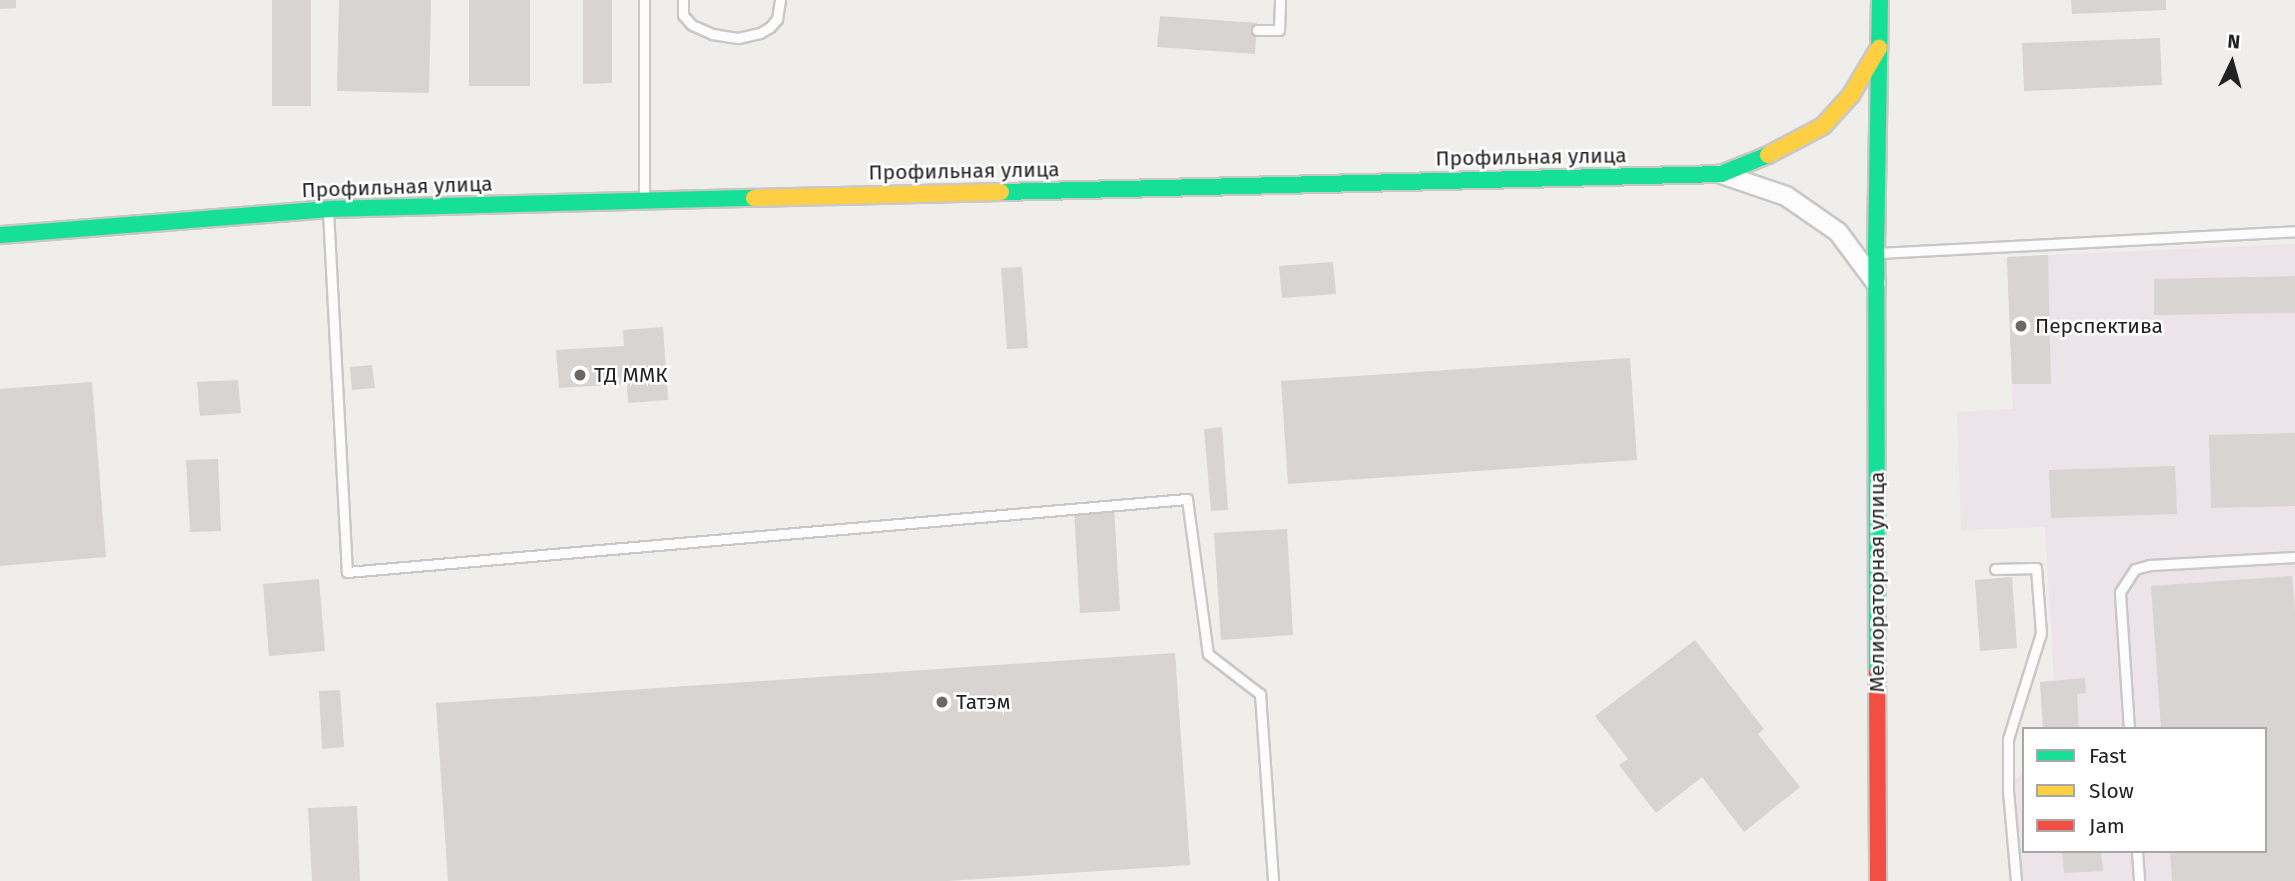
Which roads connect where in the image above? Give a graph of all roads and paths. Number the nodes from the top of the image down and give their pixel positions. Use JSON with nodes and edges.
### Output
{"nodes":[{"id":1,"x":644,"y":0,"type":"edge"},
{"id":2,"x":683,"y":0,"type":"edge"},
{"id":3,"x":780,"y":0,"type":"edge"},
{"id":4,"x":1280,"y":0,"type":"edge"},
{"id":5,"x":1880,"y":0,"type":"edge"},
{"id":6,"x":1257,"y":30,"type":"dead end"},
{"id":7,"x":1879,"y":48,"type":"junction"},
{"id":8,"x":1721,"y":174,"type":"junction"},
{"id":9,"x":644,"y":199,"type":"junction"},
{"id":10,"x":328,"y":209,"type":"junction"},
{"id":11,"x":2295,"y":231,"type":"edge"},
{"id":12,"x":0,"y":235,"type":"edge"},
{"id":13,"x":1876,"y":253,"type":"junction"},
{"id":14,"x":1876,"y":284,"type":"junction"},
{"id":15,"x":2295,"y":557,"type":"edge"},
{"id":16,"x":1995,"y":569,"type":"dead end"},
{"id":17,"x":2129,"y":727,"type":"edge"},
{"id":18,"x":2137,"y":853,"type":"edge"},
{"id":19,"x":1273,"y":881,"type":"edge"},
{"id":20,"x":1878,"y":881,"type":"edge"},
{"id":21,"x":2016,"y":881,"type":"edge"},
{"id":22,"x":2139,"y":881,"type":"edge"}],
"edges":[{"from":1,"to":9,"type":"lane"},
{"from":2,"to":3,"type":"lane"},
{"from":4,"to":6,"type":"lane"},
{"from":5,"to":7,"type":"street","name":"Мелиораторная улица"},
{"from":7,"to":8,"type":"street","name":"Профильная улица"},
{"from":7,"to":13,"type":"street","name":"Мелиораторная улица"},
{"from":8,"to":9,"type":"street","name":"Профильная улица"},
{"from":8,"to":14,"type":"street"},
{"from":9,"to":10,"type":"street","name":"Профильная улица"},
{"from":10,"to":12,"type":"street","name":"Профильная улица"},
{"from":10,"to":19,"type":"lane"},
{"from":11,"to":13,"type":"lane"},
{"from":13,"to":14,"type":"street","name":"Мелиораторная улица"},
{"from":14,"to":20,"type":"street","name":"Мелиораторная улица"},
{"from":15,"to":17,"type":"lane"},
{"from":16,"to":21,"type":"lane"},
{"from":18,"to":22,"type":"lane"}]}
